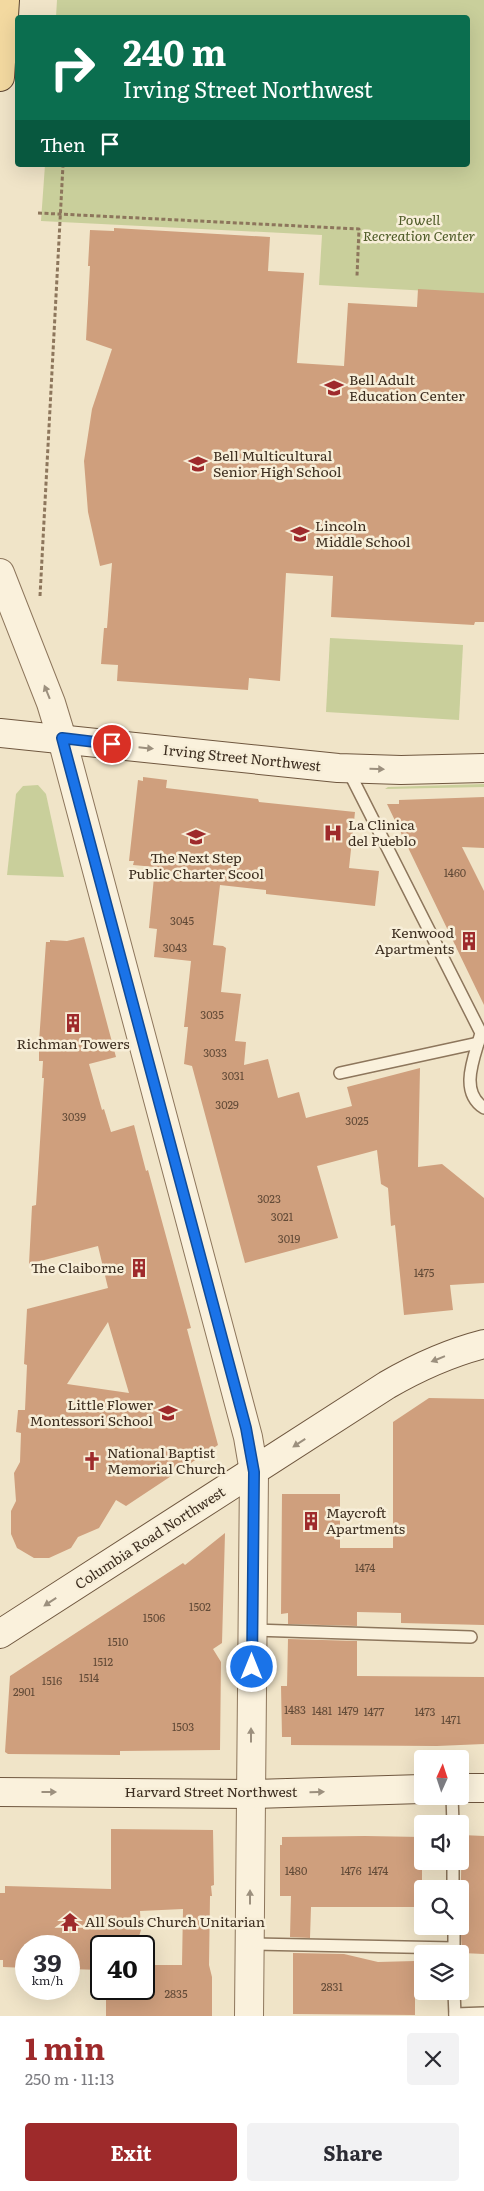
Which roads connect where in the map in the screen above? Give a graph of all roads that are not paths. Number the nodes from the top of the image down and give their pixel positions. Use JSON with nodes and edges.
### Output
{"nodes":[{"id":1,"x":5,"y":0,"type":"edge"},
{"id":2,"x":0,"y":77,"type":"edge"},
{"id":3,"x":0,"y":573,"type":"edge"},
{"id":4,"x":0,"y":733,"type":"edge"},
{"id":5,"x":62,"y":738,"type":"junction"},
{"id":6,"x":348,"y":768,"type":"junction"},
{"id":7,"x":484,"y":768,"type":"edge"},
{"id":8,"x":478,"y":1043,"type":"junction"},
{"id":9,"x":340,"y":1074,"type":"dead end"},
{"id":10,"x":484,"y":1108,"type":"edge"},
{"id":11,"x":484,"y":1344,"type":"edge"},
{"id":12,"x":254,"y":1472,"type":"junction"},
{"id":13,"x":252,"y":1630,"type":"junction"},
{"id":14,"x":0,"y":1634,"type":"edge"},
{"id":15,"x":470,"y":1637,"type":"dead end"},
{"id":16,"x":469,"y":1788,"type":"edge"},
{"id":17,"x":484,"y":1788,"type":"edge"},
{"id":18,"x":414,"y":1789,"type":"edge"},
{"id":19,"x":0,"y":1792,"type":"edge"},
{"id":20,"x":251,"y":1794,"type":"junction"},
{"id":21,"x":250,"y":1944,"type":"junction"},
{"id":22,"x":414,"y":1950,"type":"edge"},
{"id":23,"x":454,"y":2000,"type":"edge"},
{"id":24,"x":484,"y":2013,"type":"edge"},
{"id":25,"x":455,"y":2015,"type":"edge"},
{"id":26,"x":250,"y":2016,"type":"edge"}],
"edges":[{"from":1,"to":2,"type":"main road"},
{"from":5,"to":3,"type":"main road","one_way":true},
{"from":4,"to":5,"type":"main road","name":"Irving Street Northwest"},
{"from":5,"to":6,"type":"main road","name":"Irving Street Northwest","one_way":true},
{"from":5,"to":12,"type":"main road"},
{"from":6,"to":7,"type":"main road","name":"Irving Street Northwest","one_way":true},
{"from":6,"to":8,"type":"lane"},
{"from":8,"to":9,"type":"lane"},
{"from":8,"to":10,"type":"lane"},
{"from":11,"to":12,"type":"main road","name":"Columbia Road Northwest","one_way":true},
{"from":12,"to":13,"type":"main road"},
{"from":12,"to":14,"type":"main road","name":"Columbia Road Northwest","one_way":true},
{"from":13,"to":15,"type":"lane"},
{"from":20,"to":13,"type":"main road","one_way":true},
{"from":16,"to":17,"type":"main road"},
{"from":20,"to":18,"type":"main road","name":"Harvard Street Northwest","one_way":true},
{"from":19,"to":20,"type":"main road","name":"Harvard Street Northwest","one_way":true},
{"from":21,"to":20,"type":"main road","one_way":true},
{"from":21,"to":22,"type":"lane"},
{"from":21,"to":26,"type":"main road"},
{"from":23,"to":25,"type":"lane"},
{"from":24,"to":25,"type":"lane"}]}
